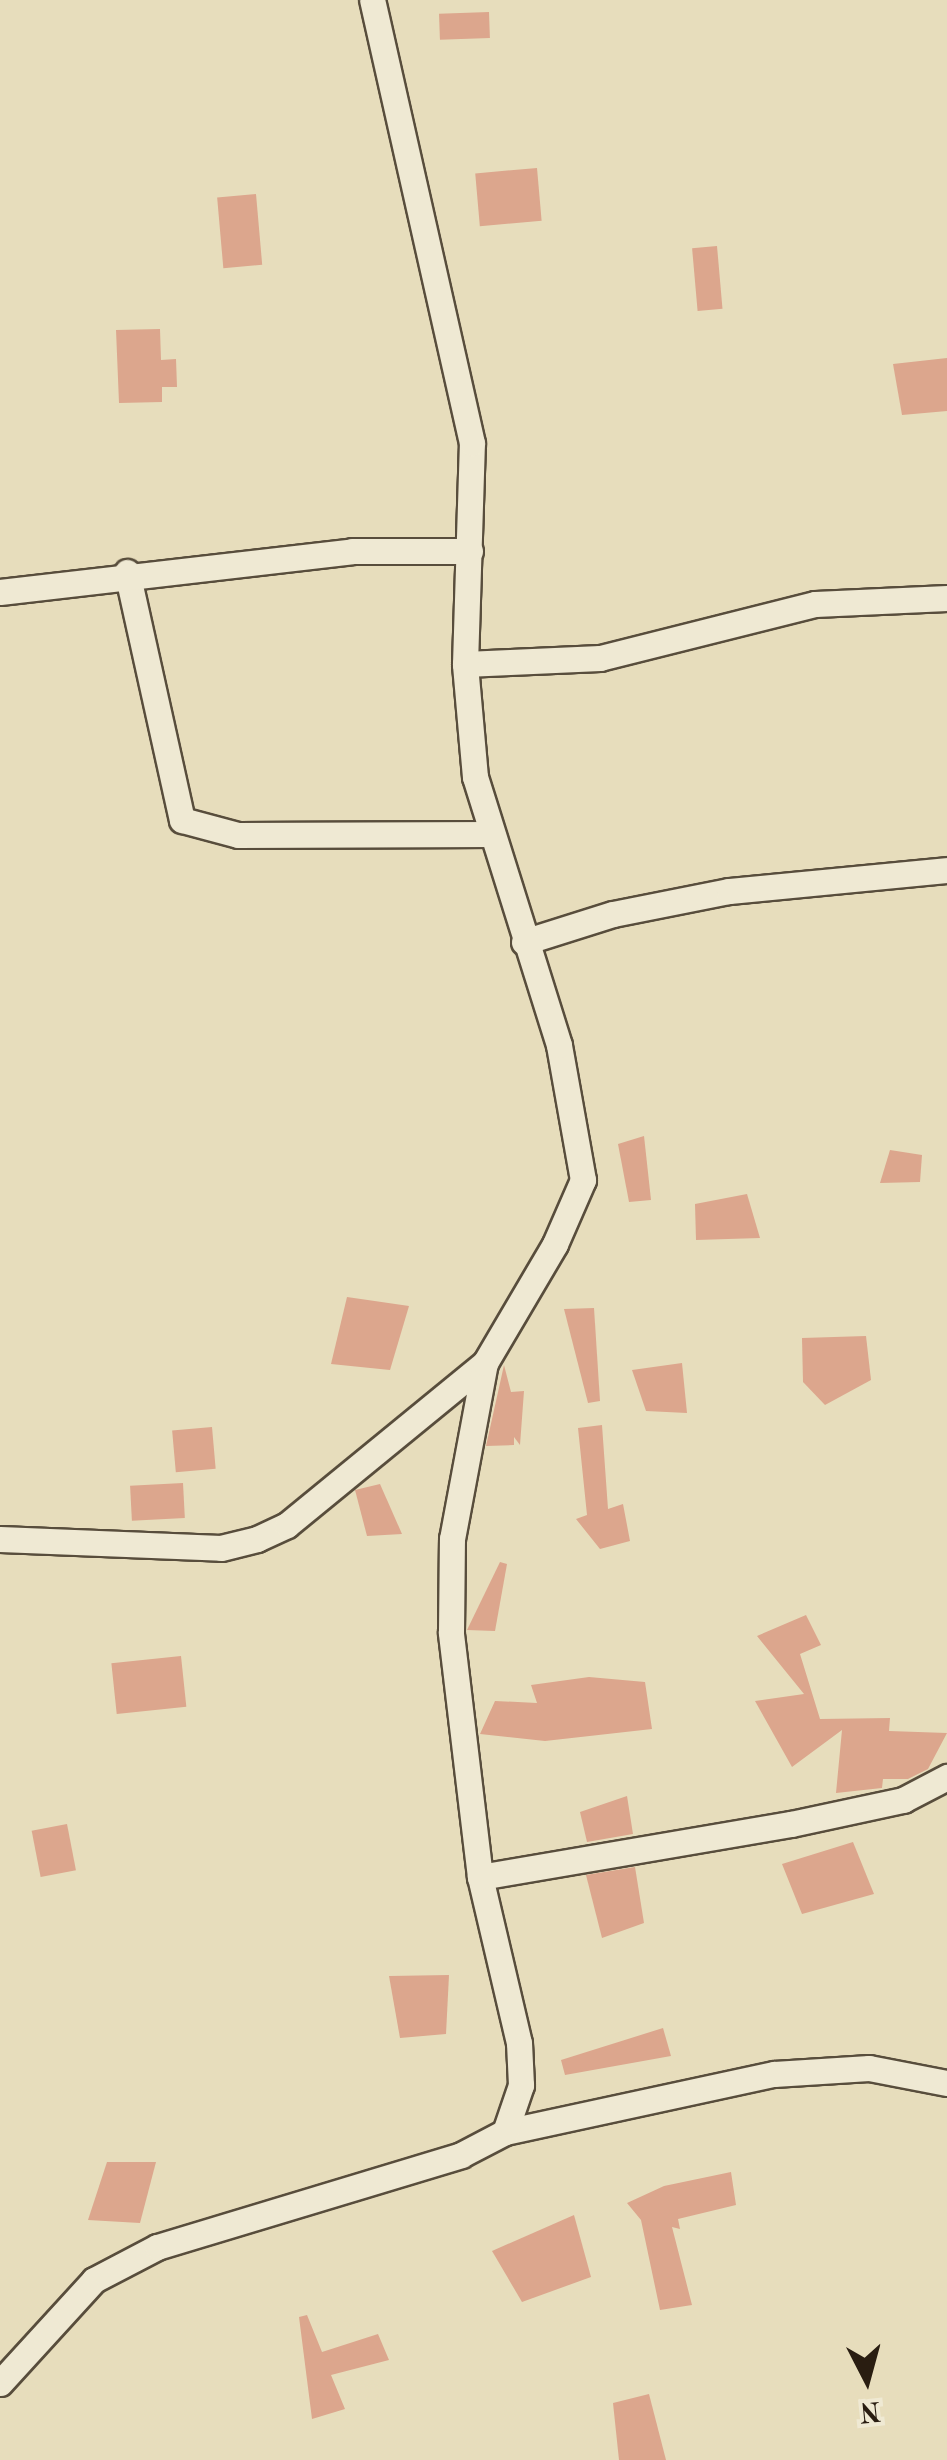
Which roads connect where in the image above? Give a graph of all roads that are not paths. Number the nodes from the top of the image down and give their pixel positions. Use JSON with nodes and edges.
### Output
{"nodes":[{"id":1,"x":372,"y":0,"type":"edge"},
{"id":2,"x":470,"y":551,"type":"junction"},
{"id":3,"x":127,"y":572,"type":"junction"},
{"id":4,"x":0,"y":592,"type":"edge"},
{"id":5,"x":947,"y":598,"type":"edge"},
{"id":6,"x":465,"y":664,"type":"junction"},
{"id":7,"x":492,"y":834,"type":"junction"},
{"id":8,"x":947,"y":870,"type":"edge"},
{"id":9,"x":524,"y":942,"type":"junction"},
{"id":10,"x":486,"y":1363,"type":"junction"},
{"id":11,"x":0,"y":1539,"type":"edge"},
{"id":12,"x":947,"y":1777,"type":"edge"},
{"id":13,"x":480,"y":1877,"type":"junction"},
{"id":14,"x":947,"y":2082,"type":"edge"},
{"id":15,"x":506,"y":2132,"type":"junction"},
{"id":16,"x":0,"y":2384,"type":"edge"}],
"edges":[{"from":1,"to":2,"type":"street"},
{"from":2,"to":3,"type":"street"},
{"from":2,"to":6,"type":"street"},
{"from":3,"to":4,"type":"street"},
{"from":3,"to":7,"type":"street"},
{"from":5,"to":6,"type":"street"},
{"from":6,"to":7,"type":"street"},
{"from":7,"to":9,"type":"street"},
{"from":8,"to":9,"type":"street"},
{"from":9,"to":10,"type":"street"},
{"from":10,"to":11,"type":"street"},
{"from":10,"to":13,"type":"street"},
{"from":12,"to":13,"type":"street"},
{"from":13,"to":15,"type":"street"},
{"from":14,"to":15,"type":"street"},
{"from":15,"to":16,"type":"street"}]}
